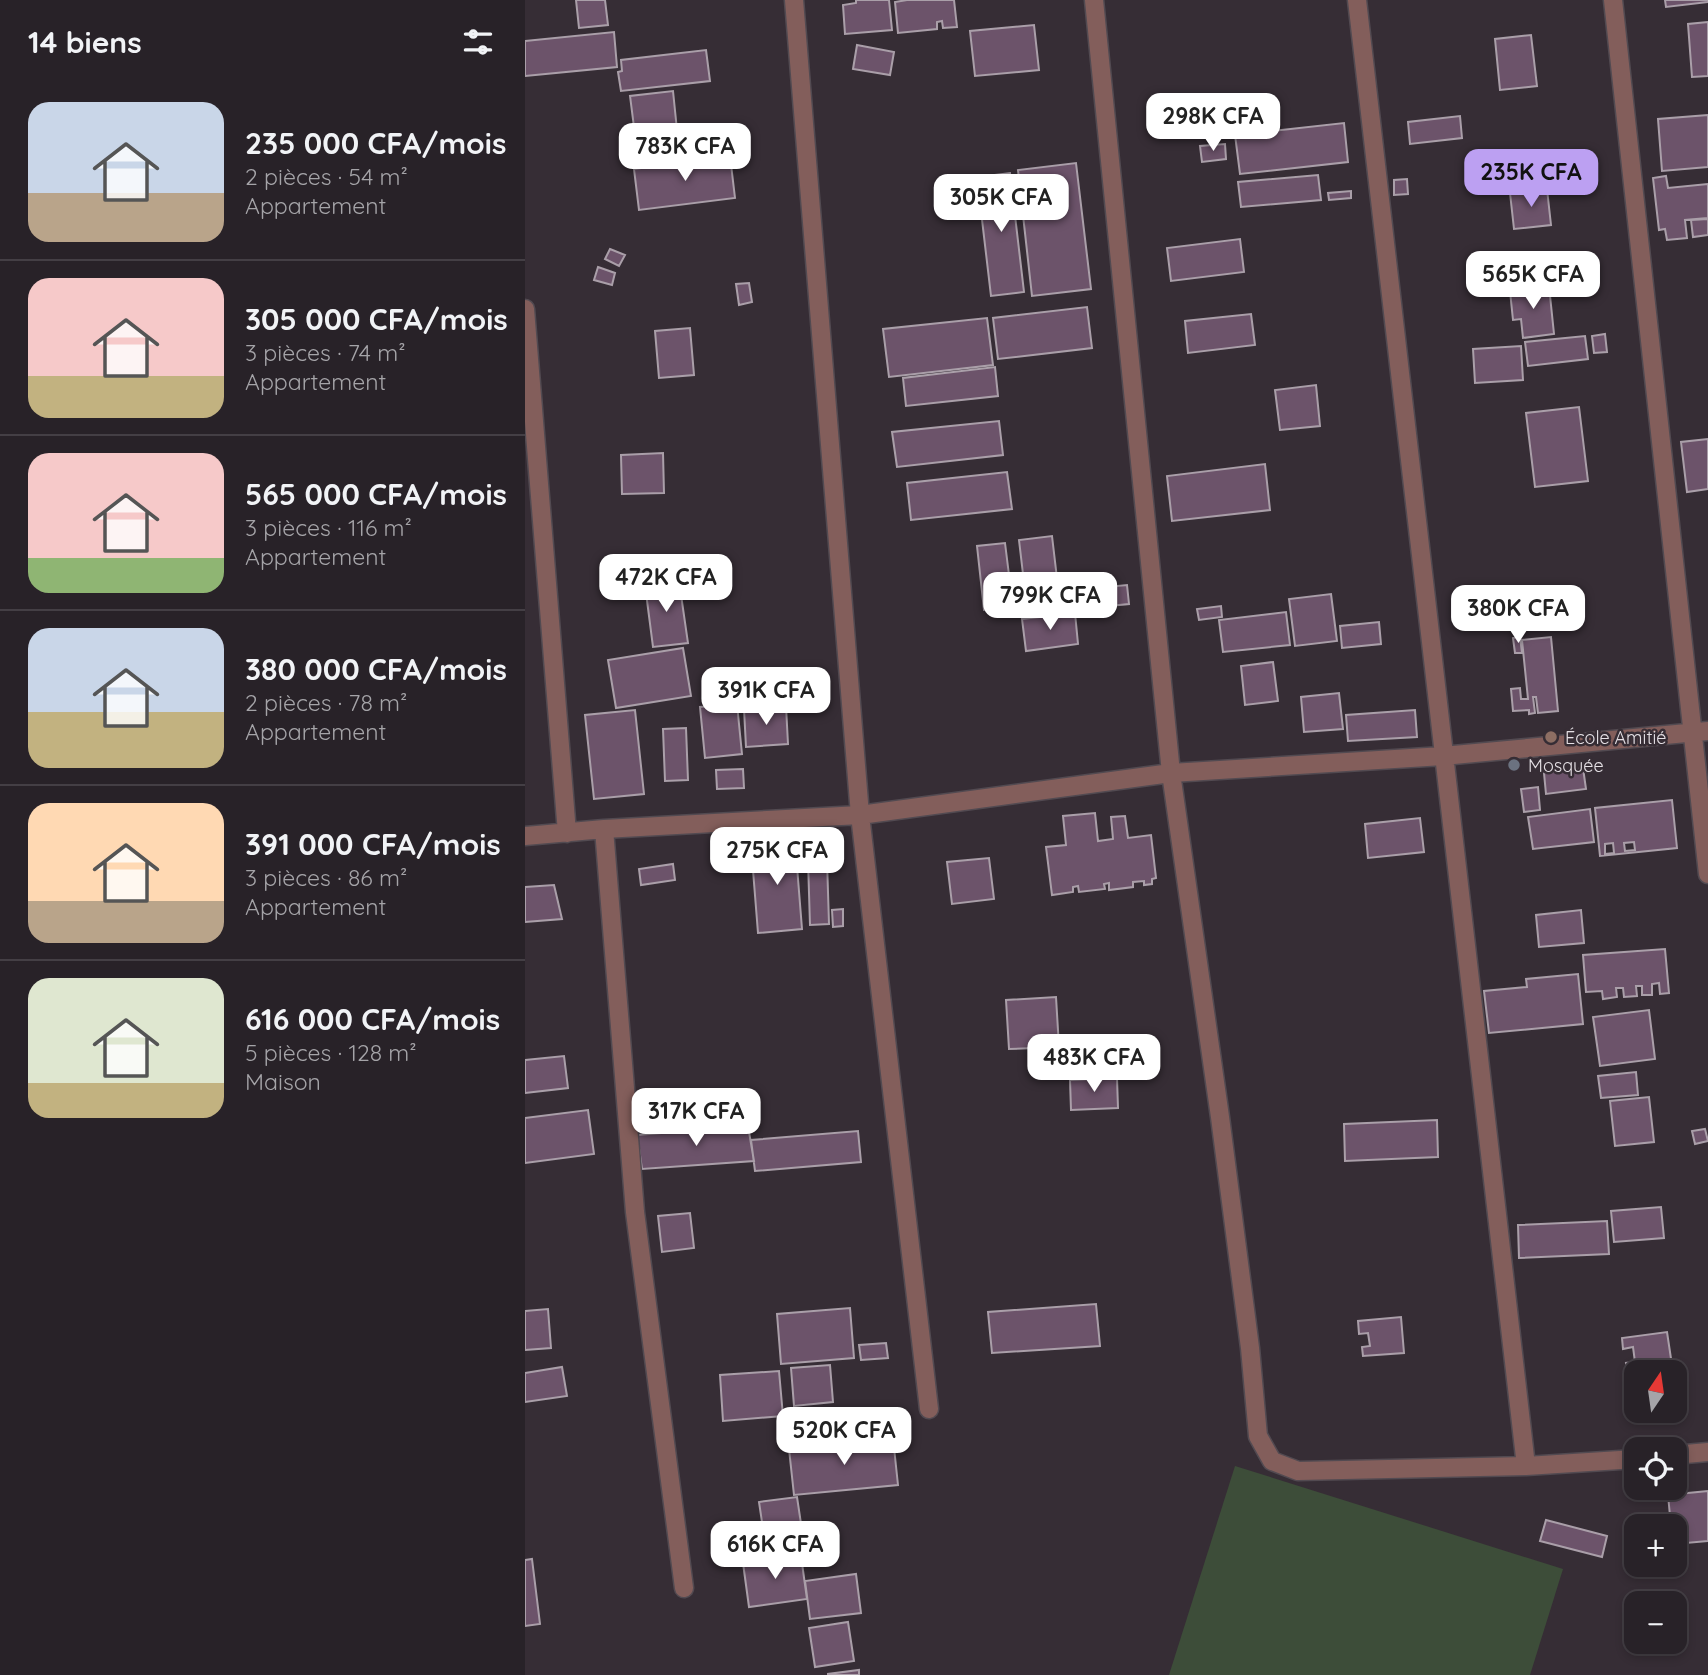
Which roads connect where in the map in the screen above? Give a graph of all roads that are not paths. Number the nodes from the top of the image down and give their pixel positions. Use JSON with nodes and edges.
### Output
{"nodes":[{"id":1,"x":794,"y":0,"type":"edge"},
{"id":2,"x":1094,"y":0,"type":"edge"},
{"id":3,"x":1357,"y":0,"type":"edge"},
{"id":4,"x":1613,"y":0,"type":"edge"},
{"id":5,"x":525,"y":309,"type":"edge"},
{"id":6,"x":1700,"y":732,"type":"edge"},
{"id":7,"x":1443,"y":756,"type":"junction"},
{"id":8,"x":1171,"y":773,"type":"junction"},
{"id":9,"x":860,"y":815,"type":"junction"},
{"id":10,"x":604,"y":829,"type":"junction"},
{"id":11,"x":567,"y":833,"type":"junction"},
{"id":12,"x":525,"y":836,"type":"edge"},
{"id":13,"x":1708,"y":874,"type":"edge"},
{"id":14,"x":929,"y":1409,"type":"dead end"},
{"id":15,"x":1708,"y":1452,"type":"edge"},
{"id":16,"x":1687,"y":1454,"type":"edge"},
{"id":17,"x":1624,"y":1459,"type":"edge"},
{"id":18,"x":1526,"y":1466,"type":"junction"},
{"id":19,"x":684,"y":1588,"type":"dead end"}],
"edges":[{"from":1,"to":9,"type":"street"},
{"from":2,"to":8,"type":"street"},
{"from":3,"to":7,"type":"street"},
{"from":4,"to":6,"type":"street"},
{"from":5,"to":11,"type":"street"},
{"from":6,"to":7,"type":"street"},
{"from":6,"to":13,"type":"street"},
{"from":7,"to":8,"type":"street"},
{"from":7,"to":18,"type":"street"},
{"from":8,"to":9,"type":"street"},
{"from":8,"to":18,"type":"street"},
{"from":9,"to":10,"type":"street"},
{"from":9,"to":14,"type":"street"},
{"from":10,"to":11,"type":"street"},
{"from":10,"to":19,"type":"street"},
{"from":11,"to":12,"type":"street"},
{"from":15,"to":16,"type":"street"},
{"from":17,"to":18,"type":"street"}]}
